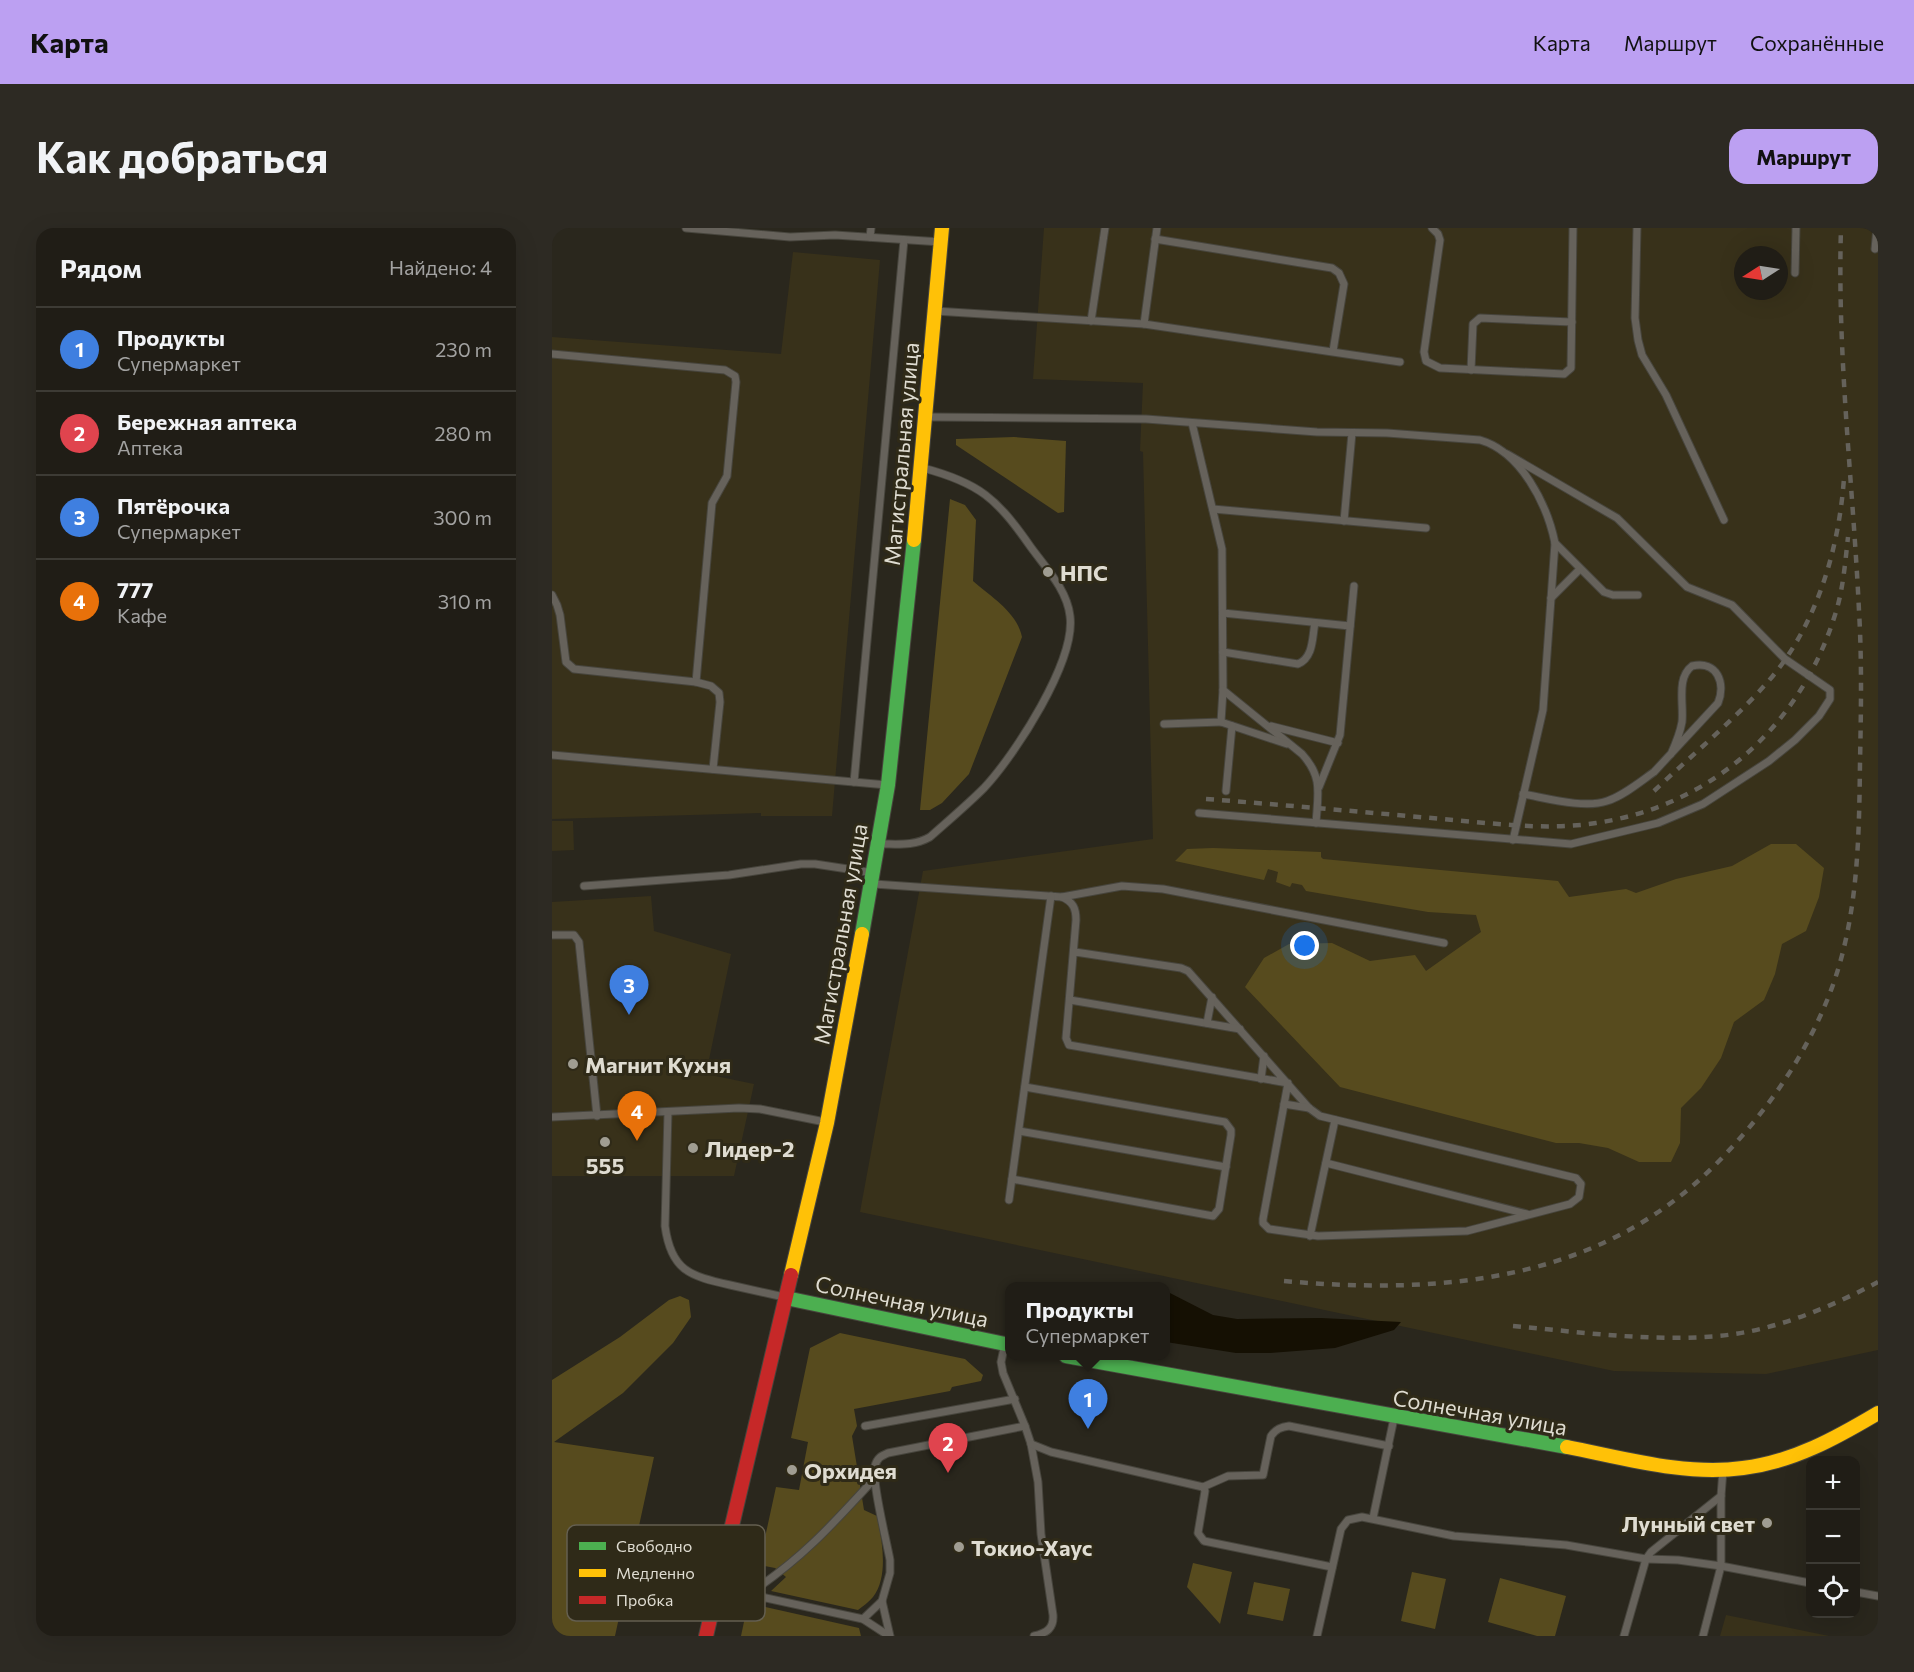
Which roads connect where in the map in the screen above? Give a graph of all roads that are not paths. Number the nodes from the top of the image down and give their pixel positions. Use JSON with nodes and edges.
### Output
{"nodes":[{"id":1,"x":686,"y":228,"type":"edge"},
{"id":2,"x":871,"y":228,"type":"edge"},
{"id":3,"x":1104,"y":228,"type":"edge"},
{"id":4,"x":1157,"y":228,"type":"edge"},
{"id":5,"x":1432,"y":228,"type":"edge"},
{"id":6,"x":1573,"y":228,"type":"edge"},
{"id":7,"x":1637,"y":228,"type":"edge"},
{"id":8,"x":1796,"y":228,"type":"edge"},
{"id":9,"x":1876,"y":228,"type":"edge"},
{"id":10,"x":941,"y":235,"type":"edge"},
{"id":11,"x":870,"y":237,"type":"junction"},
{"id":12,"x":1155,"y":239,"type":"junction"},
{"id":13,"x":904,"y":240,"type":"junction"},
{"id":14,"x":1875,"y":249,"type":"dead end"},
{"id":15,"x":1795,"y":273,"type":"dead end"},
{"id":16,"x":935,"y":311,"type":"junction"},
{"id":17,"x":1090,"y":321,"type":"junction"},
{"id":18,"x":1572,"y":322,"type":"junction"},
{"id":19,"x":1144,"y":324,"type":"junction"},
{"id":20,"x":1333,"y":351,"type":"junction"},
{"id":21,"x":552,"y":354,"type":"edge"},
{"id":22,"x":1400,"y":362,"type":"dead end"},
{"id":23,"x":1471,"y":370,"type":"junction"},
{"id":24,"x":926,"y":417,"type":"junction"},
{"id":25,"x":1192,"y":423,"type":"junction"},
{"id":26,"x":1352,"y":433,"type":"junction"},
{"id":27,"x":1507,"y":454,"type":"junction"},
{"id":28,"x":922,"y":468,"type":"junction"},
{"id":29,"x":1213,"y":508,"type":"junction"},
{"id":30,"x":1344,"y":520,"type":"junction"},
{"id":31,"x":1724,"y":520,"type":"dead end"},
{"id":32,"x":1426,"y":528,"type":"dead end"},
{"id":33,"x":1554,"y":543,"type":"junction"},
{"id":34,"x":1580,"y":569,"type":"junction"},
{"id":35,"x":1354,"y":586,"type":"dead end"},
{"id":36,"x":552,"y":595,"type":"edge"},
{"id":37,"x":1638,"y":595,"type":"dead end"},
{"id":38,"x":1551,"y":598,"type":"junction"},
{"id":39,"x":1223,"y":613,"type":"junction"},
{"id":40,"x":1314,"y":623,"type":"junction"},
{"id":41,"x":1350,"y":626,"type":"junction"},
{"id":42,"x":1223,"y":652,"type":"junction"},
{"id":43,"x":696,"y":682,"type":"junction"},
{"id":44,"x":1223,"y":690,"type":"junction"},
{"id":45,"x":1221,"y":722,"type":"junction"},
{"id":46,"x":1164,"y":724,"type":"dead end"},
{"id":47,"x":1266,"y":724,"type":"junction"},
{"id":48,"x":1232,"y":726,"type":"junction"},
{"id":49,"x":1338,"y":743,"type":"junction"},
{"id":50,"x":1292,"y":746,"type":"junction"},
{"id":51,"x":1671,"y":754,"type":"junction"},
{"id":52,"x":552,"y":755,"type":"edge"},
{"id":53,"x":713,"y":768,"type":"junction"},
{"id":54,"x":854,"y":782,"type":"junction"},
{"id":55,"x":888,"y":786,"type":"junction"},
{"id":56,"x":1318,"y":789,"type":"junction"},
{"id":57,"x":1226,"y":791,"type":"dead end"},
{"id":58,"x":1523,"y":794,"type":"junction"},
{"id":59,"x":1199,"y":813,"type":"dead end"},
{"id":60,"x":1316,"y":823,"type":"junction"},
{"id":61,"x":1513,"y":840,"type":"junction"},
{"id":62,"x":879,"y":844,"type":"junction"},
{"id":63,"x":872,"y":878,"type":"junction"},
{"id":64,"x":584,"y":886,"type":"dead end"},
{"id":65,"x":1051,"y":896,"type":"junction"},
{"id":66,"x":1062,"y":897,"type":"junction"},
{"id":67,"x":552,"y":935,"type":"edge"},
{"id":68,"x":1444,"y":943,"type":"dead end"},
{"id":69,"x":1075,"y":952,"type":"junction"},
{"id":70,"x":1212,"y":997,"type":"junction"},
{"id":71,"x":1070,"y":1000,"type":"junction"},
{"id":72,"x":1207,"y":1023,"type":"junction"},
{"id":73,"x":1240,"y":1029,"type":"junction"},
{"id":74,"x":1264,"y":1056,"type":"junction"},
{"id":75,"x":1261,"y":1079,"type":"junction"},
{"id":76,"x":1288,"y":1083,"type":"junction"},
{"id":77,"x":1025,"y":1087,"type":"junction"},
{"id":78,"x":1284,"y":1104,"type":"junction"},
{"id":79,"x":1309,"y":1108,"type":"junction"},
{"id":80,"x":668,"y":1112,"type":"junction"},
{"id":81,"x":597,"y":1116,"type":"junction"},
{"id":82,"x":552,"y":1117,"type":"edge"},
{"id":83,"x":1335,"y":1120,"type":"junction"},
{"id":84,"x":827,"y":1123,"type":"junction"},
{"id":85,"x":1019,"y":1131,"type":"junction"},
{"id":86,"x":1326,"y":1163,"type":"junction"},
{"id":87,"x":1226,"y":1167,"type":"junction"},
{"id":88,"x":1012,"y":1179,"type":"junction"},
{"id":89,"x":1009,"y":1200,"type":"dead end"},
{"id":90,"x":1529,"y":1215,"type":"junction"},
{"id":91,"x":1310,"y":1236,"type":"junction"},
{"id":92,"x":786,"y":1298,"type":"junction"},
{"id":93,"x":1005,"y":1345,"type":"edge"},
{"id":94,"x":1005,"y":1351,"type":"edge"},
{"id":95,"x":1088,"y":1360,"type":"edge"},
{"id":96,"x":1015,"y":1399,"type":"junction"},
{"id":97,"x":1878,"y":1413,"type":"edge"},
{"id":98,"x":1394,"y":1417,"type":"junction"},
{"id":99,"x":865,"y":1426,"type":"dead end"},
{"id":100,"x":1025,"y":1426,"type":"junction"},
{"id":101,"x":1031,"y":1444,"type":"junction"},
{"id":102,"x":1389,"y":1446,"type":"junction"},
{"id":103,"x":1723,"y":1470,"type":"junction"},
{"id":104,"x":875,"y":1478,"type":"junction"},
{"id":105,"x":1203,"y":1487,"type":"junction"},
{"id":106,"x":1721,"y":1496,"type":"junction"},
{"id":107,"x":1372,"y":1518,"type":"junction"},
{"id":108,"x":732,"y":1525,"type":"edge"},
{"id":109,"x":1646,"y":1559,"type":"junction"},
{"id":110,"x":1721,"y":1566,"type":"junction"},
{"id":111,"x":1332,"y":1567,"type":"junction"},
{"id":112,"x":1806,"y":1582,"type":"edge"},
{"id":113,"x":765,"y":1583,"type":"edge"},
{"id":114,"x":1860,"y":1593,"type":"edge"},
{"id":115,"x":1878,"y":1596,"type":"edge"},
{"id":116,"x":765,"y":1598,"type":"edge"},
{"id":117,"x":882,"y":1601,"type":"junction"},
{"id":118,"x":863,"y":1619,"type":"junction"},
{"id":119,"x":709,"y":1621,"type":"edge"},
{"id":120,"x":706,"y":1636,"type":"edge"},
{"id":121,"x":889,"y":1636,"type":"edge"},
{"id":122,"x":1034,"y":1636,"type":"edge"},
{"id":123,"x":1317,"y":1636,"type":"edge"},
{"id":124,"x":1624,"y":1636,"type":"edge"},
{"id":125,"x":1703,"y":1636,"type":"edge"}],
"edges":[{"from":1,"to":11,"type":"lane"},
{"from":2,"to":11,"type":"lane"},
{"from":3,"to":17,"type":"lane"},
{"from":4,"to":12,"type":"lane"},
{"from":5,"to":23,"type":"lane"},
{"from":6,"to":18,"type":"lane"},
{"from":7,"to":31,"type":"lane"},
{"from":8,"to":15,"type":"lane"},
{"from":9,"to":14,"type":"lane"},
{"from":10,"to":13,"type":"lane"},
{"from":10,"to":16,"type":"main road","name":"Магистральная улица"},
{"from":11,"to":13,"type":"lane"},
{"from":12,"to":19,"type":"lane"},
{"from":12,"to":20,"type":"lane"},
{"from":13,"to":54,"type":"lane"},
{"from":16,"to":17,"type":"lane"},
{"from":16,"to":24,"type":"main road","name":"Магистральная улица"},
{"from":17,"to":19,"type":"lane"},
{"from":18,"to":23,"type":"lane"},
{"from":18,"to":23,"type":"lane"},
{"from":19,"to":20,"type":"lane"},
{"from":20,"to":22,"type":"lane"},
{"from":21,"to":43,"type":"lane"},
{"from":24,"to":25,"type":"lane"},
{"from":24,"to":28,"type":"main road","name":"Магистральная улица"},
{"from":25,"to":26,"type":"lane"},
{"from":25,"to":29,"type":"lane"},
{"from":26,"to":27,"type":"lane"},
{"from":26,"to":30,"type":"lane"},
{"from":27,"to":33,"type":"lane"},
{"from":27,"to":61,"type":"lane"},
{"from":28,"to":55,"type":"main road","name":"Магистральная улица"},
{"from":28,"to":62,"type":"lane"},
{"from":29,"to":30,"type":"lane"},
{"from":29,"to":39,"type":"lane"},
{"from":30,"to":32,"type":"lane"},
{"from":33,"to":34,"type":"lane"},
{"from":33,"to":38,"type":"lane"},
{"from":34,"to":37,"type":"lane"},
{"from":34,"to":38,"type":"lane"},
{"from":35,"to":41,"type":"lane"},
{"from":36,"to":43,"type":"lane"},
{"from":38,"to":58,"type":"lane"},
{"from":39,"to":40,"type":"lane"},
{"from":39,"to":42,"type":"lane"},
{"from":40,"to":41,"type":"lane"},
{"from":40,"to":42,"type":"lane"},
{"from":41,"to":49,"type":"lane"},
{"from":42,"to":44,"type":"lane"},
{"from":43,"to":53,"type":"lane"},
{"from":44,"to":45,"type":"lane"},
{"from":44,"to":47,"type":"lane"},
{"from":45,"to":46,"type":"lane"},
{"from":45,"to":48,"type":"lane"},
{"from":47,"to":49,"type":"lane"},
{"from":47,"to":50,"type":"lane"},
{"from":48,"to":50,"type":"lane"},
{"from":48,"to":57,"type":"lane"},
{"from":49,"to":56,"type":"lane"},
{"from":50,"to":56,"type":"lane"},
{"from":51,"to":51,"type":"lane"},
{"from":51,"to":58,"type":"lane"},
{"from":52,"to":53,"type":"lane"},
{"from":53,"to":54,"type":"lane"},
{"from":54,"to":55,"type":"lane"},
{"from":55,"to":62,"type":"main road","name":"Магистральная улица"},
{"from":56,"to":60,"type":"lane"},
{"from":58,"to":61,"type":"lane"},
{"from":59,"to":60,"type":"lane"},
{"from":60,"to":61,"type":"lane"},
{"from":62,"to":63,"type":"main road","name":"Магистральная улица"},
{"from":63,"to":64,"type":"lane"},
{"from":63,"to":65,"type":"lane"},
{"from":63,"to":84,"type":"main road","name":"Магистральная улица"},
{"from":65,"to":66,"type":"lane"},
{"from":65,"to":77,"type":"lane"},
{"from":66,"to":68,"type":"lane"},
{"from":66,"to":69,"type":"lane"},
{"from":67,"to":81,"type":"lane"},
{"from":69,"to":70,"type":"lane"},
{"from":69,"to":71,"type":"lane"},
{"from":70,"to":72,"type":"lane"},
{"from":70,"to":73,"type":"lane"},
{"from":71,"to":72,"type":"lane"},
{"from":71,"to":75,"type":"lane"},
{"from":72,"to":73,"type":"lane"},
{"from":73,"to":74,"type":"lane"},
{"from":74,"to":75,"type":"lane"},
{"from":74,"to":76,"type":"lane"},
{"from":75,"to":76,"type":"lane"},
{"from":76,"to":78,"type":"lane"},
{"from":76,"to":79,"type":"lane"},
{"from":77,"to":85,"type":"lane"},
{"from":77,"to":87,"type":"lane"},
{"from":78,"to":79,"type":"lane"},
{"from":78,"to":91,"type":"lane"},
{"from":79,"to":83,"type":"lane"},
{"from":80,"to":81,"type":"lane"},
{"from":80,"to":84,"type":"lane"},
{"from":80,"to":92,"type":"lane"},
{"from":81,"to":82,"type":"lane"},
{"from":83,"to":86,"type":"lane"},
{"from":83,"to":90,"type":"lane"},
{"from":84,"to":92,"type":"main road","name":"Магистральная улица"},
{"from":85,"to":87,"type":"lane"},
{"from":85,"to":88,"type":"lane"},
{"from":86,"to":90,"type":"lane"},
{"from":86,"to":91,"type":"lane"},
{"from":87,"to":88,"type":"lane"},
{"from":88,"to":89,"type":"lane"},
{"from":90,"to":91,"type":"lane"},
{"from":92,"to":93,"type":"main road","name":"Солнечная улица"},
{"from":92,"to":108,"type":"main road","name":"Магистральная улица"},
{"from":94,"to":96,"type":"lane"},
{"from":95,"to":98,"type":"main road","name":"Солнечная улица"},
{"from":96,"to":99,"type":"lane"},
{"from":96,"to":100,"type":"lane"},
{"from":97,"to":103,"type":"main road","name":"Солнечная улица"},
{"from":98,"to":102,"type":"lane"},
{"from":98,"to":103,"type":"main road","name":"Солнечная улица"},
{"from":100,"to":101,"type":"lane"},
{"from":100,"to":104,"type":"lane"},
{"from":101,"to":105,"type":"lane"},
{"from":101,"to":122,"type":"lane"},
{"from":102,"to":105,"type":"lane"},
{"from":102,"to":107,"type":"lane"},
{"from":103,"to":106,"type":"lane"},
{"from":104,"to":113,"type":"lane"},
{"from":104,"to":117,"type":"lane"},
{"from":105,"to":111,"type":"lane"},
{"from":106,"to":109,"type":"lane"},
{"from":106,"to":110,"type":"lane"},
{"from":107,"to":109,"type":"lane"},
{"from":107,"to":111,"type":"lane"},
{"from":109,"to":110,"type":"lane"},
{"from":109,"to":124,"type":"lane"},
{"from":110,"to":112,"type":"lane"},
{"from":110,"to":125,"type":"lane"},
{"from":111,"to":123,"type":"lane"},
{"from":114,"to":115,"type":"lane"},
{"from":116,"to":118,"type":"lane"},
{"from":117,"to":118,"type":"lane"},
{"from":117,"to":121,"type":"lane"},
{"from":118,"to":121,"type":"lane"},
{"from":119,"to":120,"type":"main road","name":"Магистральная улица"}]}
